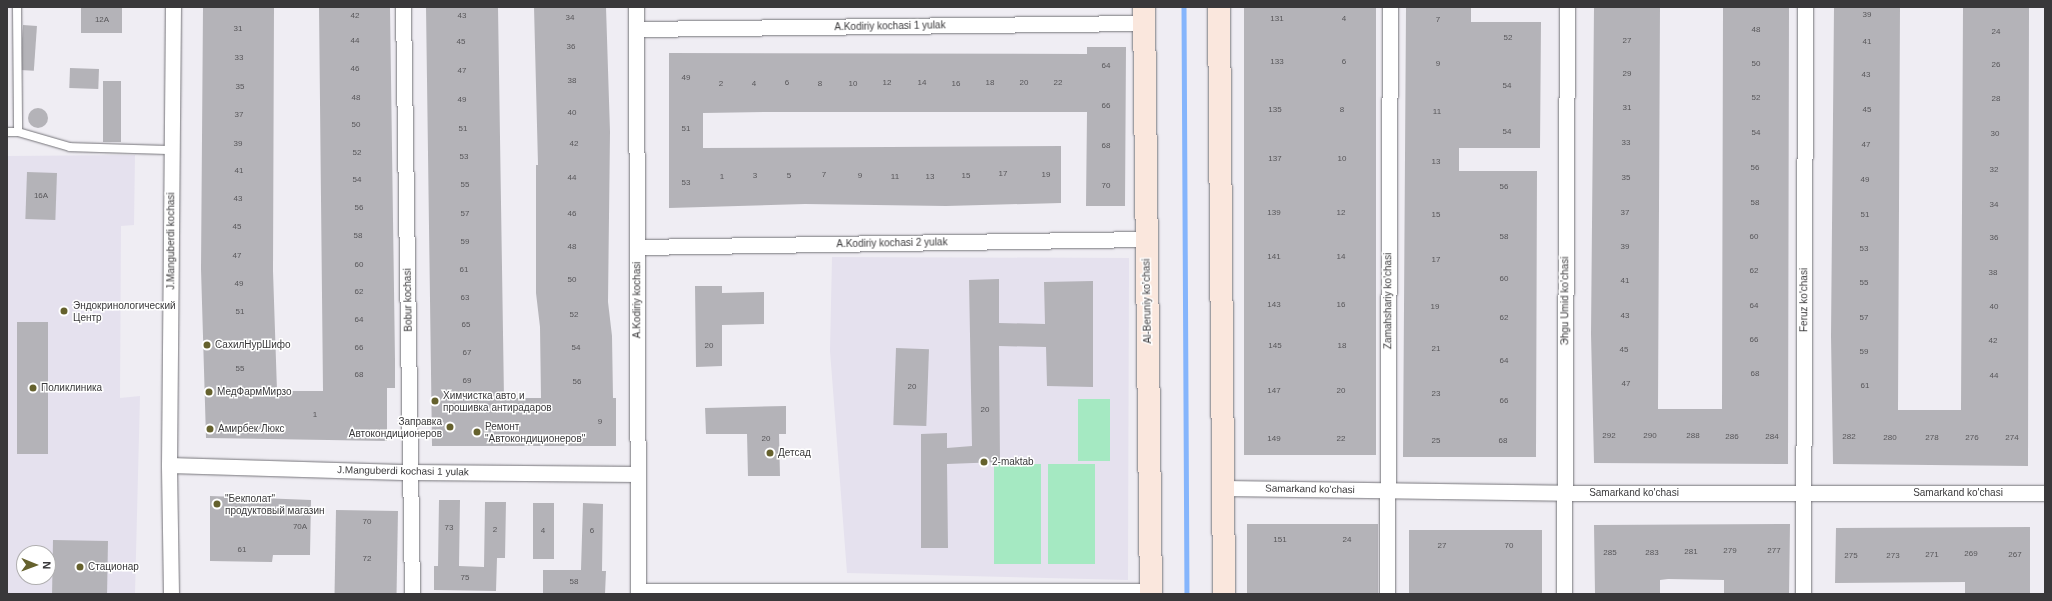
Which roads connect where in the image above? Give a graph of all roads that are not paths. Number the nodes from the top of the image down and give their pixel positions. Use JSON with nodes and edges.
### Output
{"nodes":[{"id":1,"x":17,"y":7,"type":"edge"},
{"id":2,"x":173,"y":7,"type":"edge"},
{"id":3,"x":403,"y":7,"type":"edge"},
{"id":4,"x":636,"y":7,"type":"edge"},
{"id":5,"x":1219,"y":7,"type":"edge"},
{"id":6,"x":1390,"y":7,"type":"edge"},
{"id":7,"x":1567,"y":7,"type":"edge"},
{"id":8,"x":1805,"y":7,"type":"edge"},
{"id":9,"x":1144,"y":15,"type":"edge"},
{"id":10,"x":636,"y":29,"type":"junction"},
{"id":11,"x":7,"y":132,"type":"edge"},
{"id":12,"x":18,"y":132,"type":"junction"},
{"id":13,"x":172,"y":150,"type":"junction"},
{"id":14,"x":1146,"y":239,"type":"junction"},
{"id":15,"x":637,"y":247,"type":"junction"},
{"id":16,"x":169,"y":465,"type":"junction"},
{"id":17,"x":411,"y":472,"type":"junction"},
{"id":18,"x":638,"y":474,"type":"junction"},
{"id":19,"x":1223,"y":488,"type":"junction"},
{"id":20,"x":1388,"y":490,"type":"junction"},
{"id":21,"x":2045,"y":492,"type":"edge"},
{"id":22,"x":1565,"y":493,"type":"junction"},
{"id":23,"x":1803,"y":493,"type":"junction"},
{"id":24,"x":638,"y":593,"type":"edge"},
{"id":25,"x":1151,"y":593,"type":"edge"},
{"id":26,"x":171,"y":594,"type":"edge"},
{"id":27,"x":412,"y":594,"type":"edge"},
{"id":28,"x":1224,"y":594,"type":"edge"},
{"id":29,"x":1387,"y":594,"type":"edge"},
{"id":30,"x":1564,"y":594,"type":"edge"},
{"id":31,"x":1804,"y":594,"type":"edge"}],
"edges":[{"from":1,"to":12,"type":"lane"},
{"from":2,"to":13,"type":"street","name":"J.Manguberdi kochasi"},
{"from":3,"to":17,"type":"street","name":"Bobur kochasi"},
{"from":4,"to":10,"type":"street","name":"A.Kodiriy kochasi"},
{"from":5,"to":19,"type":"main road"},
{"from":6,"to":20,"type":"street","name":"Zamahshariy ko'chasi"},
{"from":7,"to":22,"type":"street","name":"Эhgu Umid ko’chasi"},
{"from":8,"to":23,"type":"street","name":"Feruz ko'chasi"},
{"from":9,"to":10,"type":"street","name":"A.Kodiriy kochasi 1 yulak"},
{"from":9,"to":14,"type":"main road","name":"Al-Beruniy ko’chasi"},
{"from":10,"to":15,"type":"street","name":"A.Kodiriy kochasi"},
{"from":11,"to":12,"type":"lane"},
{"from":12,"to":13,"type":"lane"},
{"from":13,"to":16,"type":"street","name":"J.Manguberdi kochasi"},
{"from":14,"to":15,"type":"street","name":"A.Kodiriy kochasi 2 yulak"},
{"from":14,"to":25,"type":"main road","name":"Al-Beruniy ko’chasi"},
{"from":15,"to":18,"type":"street","name":"A.Kodiriy kochasi"},
{"from":16,"to":17,"type":"street","name":"J.Manguberdi kochasi 1 yulak"},
{"from":16,"to":26,"type":"street","name":"J.Manguberdi kochasi"},
{"from":17,"to":18,"type":"street","name":"J.Manguberdi kochasi 1 yulak"},
{"from":17,"to":27,"type":"street","name":"Bobur kochasi"},
{"from":18,"to":24,"type":"street","name":"A.Kodiriy kochasi"},
{"from":19,"to":20,"type":"street","name":"Samarkand ko'chasi"},
{"from":19,"to":28,"type":"main road"},
{"from":20,"to":22,"type":"street","name":"Samarkand ko'chasi"},
{"from":20,"to":29,"type":"street","name":"Zamahshariy ko'chasi"},
{"from":21,"to":23,"type":"street","name":"Samarkand ko'chasi"},
{"from":22,"to":23,"type":"street","name":"Samarkand ko'chasi"},
{"from":22,"to":30,"type":"street","name":"Эhgu Umid ko’chasi"},
{"from":23,"to":31,"type":"street","name":"Feruz ko'chasi"},
{"from":24,"to":25,"type":"street"}]}
